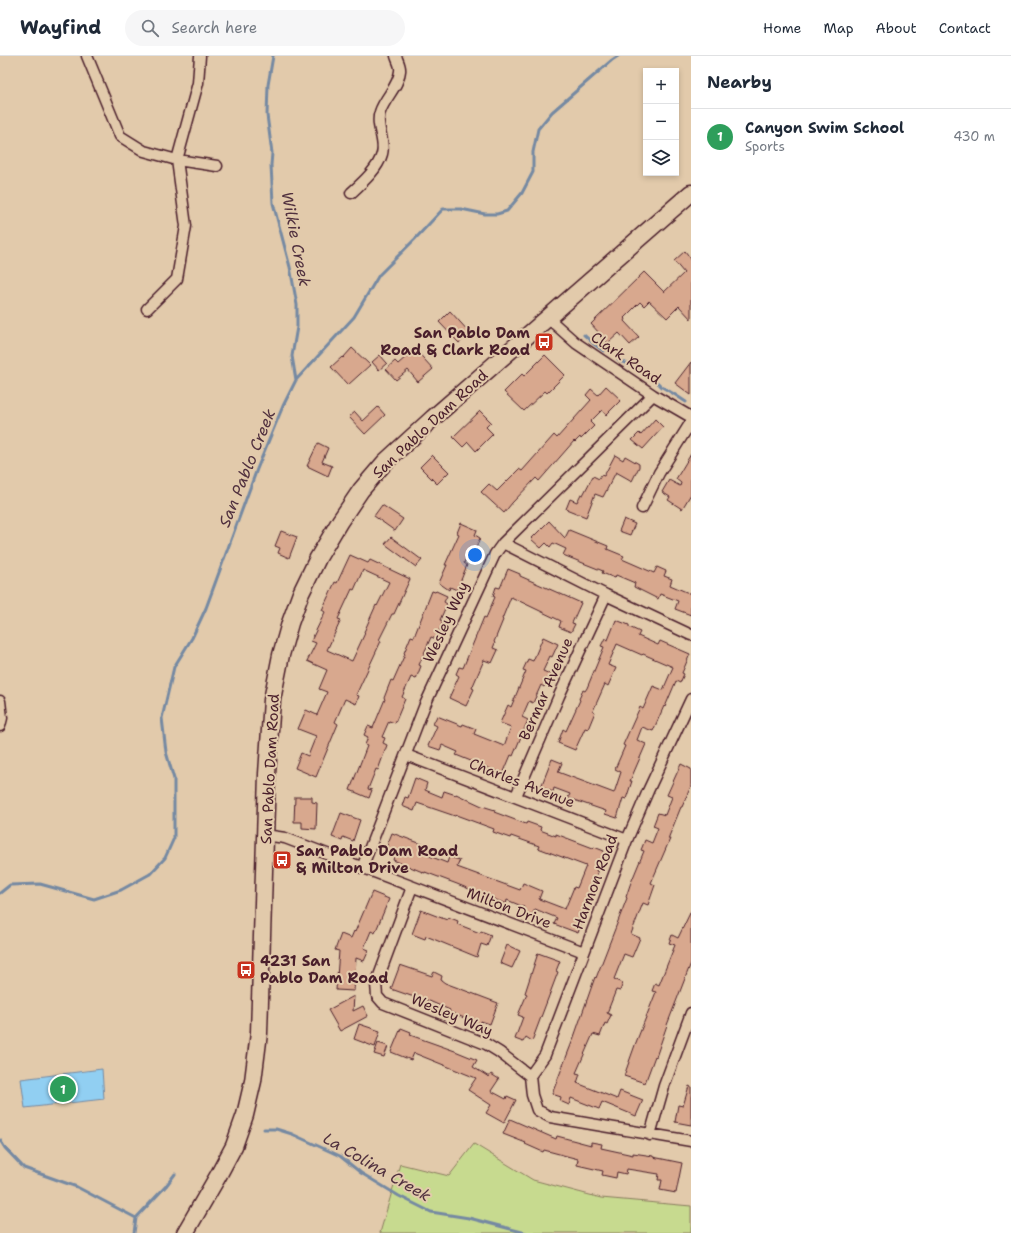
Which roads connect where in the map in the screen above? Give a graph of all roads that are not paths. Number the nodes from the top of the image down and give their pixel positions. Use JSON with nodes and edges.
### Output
{"nodes":[{"id":1,"x":87,"y":56,"type":"edge"},
{"id":2,"x":200,"y":56,"type":"edge"},
{"id":3,"x":396,"y":56,"type":"edge"},
{"id":4,"x":178,"y":160,"type":"junction"},
{"id":5,"x":217,"y":166,"type":"dead end"},
{"id":6,"x":352,"y":193,"type":"dead end"},
{"id":7,"x":691,"y":193,"type":"edge"},
{"id":8,"x":147,"y":309,"type":"dead end"},
{"id":9,"x":548,"y":318,"type":"junction"},
{"id":10,"x":653,"y":395,"type":"junction"},
{"id":11,"x":691,"y":417,"type":"edge"},
{"id":12,"x":691,"y":422,"type":"edge"},
{"id":13,"x":642,"y":508,"type":"dead end"},
{"id":14,"x":503,"y":543,"type":"junction"},
{"id":15,"x":606,"y":595,"type":"junction"},
{"id":16,"x":691,"y":635,"type":"edge"},
{"id":17,"x":691,"y":699,"type":"edge"},
{"id":18,"x":0,"y":701,"type":"edge"},
{"id":19,"x":0,"y":726,"type":"edge"},
{"id":20,"x":406,"y":755,"type":"junction"},
{"id":21,"x":516,"y":796,"type":"junction"},
{"id":22,"x":265,"y":834,"type":"junction"},
{"id":23,"x":628,"y":840,"type":"junction"},
{"id":24,"x":362,"y":868,"type":"junction"},
{"id":25,"x":412,"y":887,"type":"junction"},
{"id":26,"x":584,"y":952,"type":"junction"},
{"id":27,"x":691,"y":1013,"type":"edge"},
{"id":28,"x":530,"y":1076,"type":"junction"},
{"id":29,"x":650,"y":1135,"type":"junction"},
{"id":30,"x":691,"y":1141,"type":"edge"},
{"id":31,"x":185,"y":1233,"type":"edge"}],
"edges":[{"from":1,"to":4,"type":"street"},
{"from":2,"to":4,"type":"street"},
{"from":3,"to":6,"type":"street"},
{"from":4,"to":5,"type":"street"},
{"from":4,"to":8,"type":"street"},
{"from":7,"to":9,"type":"main road","name":"San Pablo Dam Road"},
{"from":9,"to":10,"type":"street","name":"Clark Road"},
{"from":9,"to":22,"type":"main road","name":"San Pablo Dam Road"},
{"from":10,"to":11,"type":"street","name":"Clark Road"},
{"from":10,"to":14,"type":"street","name":"Wesley Way"},
{"from":12,"to":13,"type":"street"},
{"from":14,"to":15,"type":"street"},
{"from":14,"to":20,"type":"street","name":"Wesley Way"},
{"from":15,"to":16,"type":"street"},
{"from":15,"to":21,"type":"street","name":"Bermar Avenue"},
{"from":17,"to":23,"type":"street","name":"Harmon Road"},
{"from":18,"to":19,"type":"street"},
{"from":20,"to":21,"type":"street","name":"Charles Avenue"},
{"from":20,"to":24,"type":"street","name":"Wesley Way"},
{"from":21,"to":23,"type":"street","name":"Charles Avenue"},
{"from":22,"to":24,"type":"street","name":"Milton Drive"},
{"from":22,"to":31,"type":"main road","name":"San Pablo Dam Road"},
{"from":23,"to":26,"type":"street","name":"Harmon Road"},
{"from":24,"to":25,"type":"street","name":"Milton Drive"},
{"from":25,"to":26,"type":"street","name":"Milton Drive"},
{"from":25,"to":28,"type":"street","name":"Wesley Way"},
{"from":26,"to":28,"type":"street","name":"Harmon Road"},
{"from":27,"to":29,"type":"street"},
{"from":28,"to":29,"type":"street"},
{"from":29,"to":30,"type":"street"}]}
